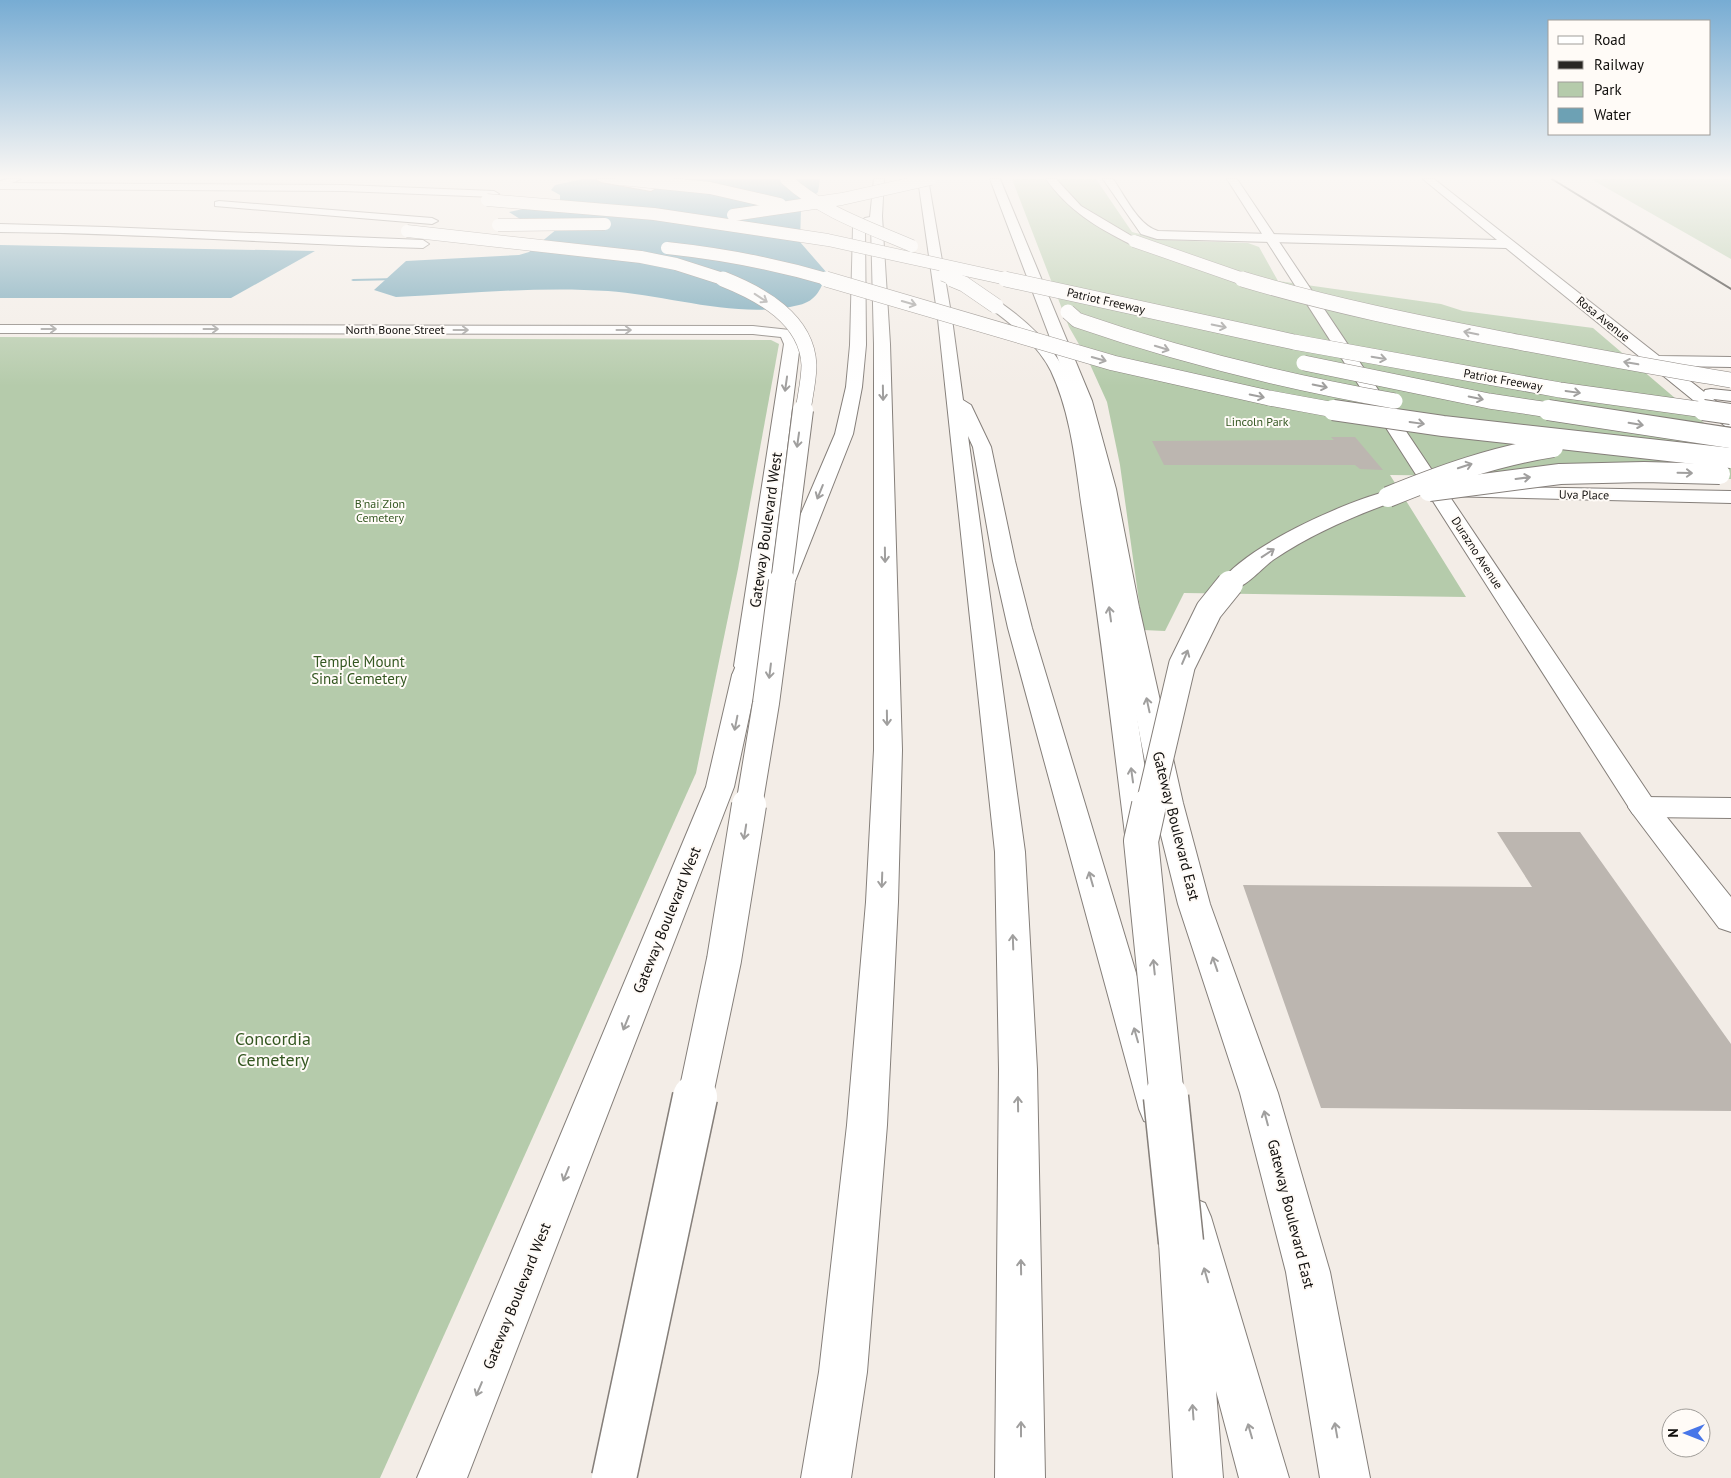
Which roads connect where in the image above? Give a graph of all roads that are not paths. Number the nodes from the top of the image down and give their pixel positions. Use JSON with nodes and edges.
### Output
{"nodes":[{"id":1,"x":565,"y":248,"type":"edge"},
{"id":2,"x":665,"y":248,"type":"edge"},
{"id":3,"x":683,"y":248,"type":"edge"},
{"id":4,"x":861,"y":248,"type":"edge"},
{"id":5,"x":864,"y":248,"type":"edge"},
{"id":6,"x":874,"y":248,"type":"edge"},
{"id":7,"x":881,"y":248,"type":"edge"},
{"id":8,"x":919,"y":248,"type":"edge"},
{"id":9,"x":930,"y":248,"type":"edge"},
{"id":10,"x":934,"y":248,"type":"edge"},
{"id":11,"x":1022,"y":248,"type":"edge"},
{"id":12,"x":1153,"y":248,"type":"edge"},
{"id":13,"x":1278,"y":248,"type":"edge"},
{"id":14,"x":1515,"y":248,"type":"edge"},
{"id":15,"x":770,"y":251,"type":"dead end"},
{"id":16,"x":843,"y":257,"type":"dead end"},
{"id":17,"x":951,"y":257,"type":"dead end"},
{"id":18,"x":1086,"y":297,"type":"junction"},
{"id":19,"x":1068,"y":312,"type":"junction"},
{"id":20,"x":0,"y":329,"type":"edge"},
{"id":21,"x":946,"y":329,"type":"junction"},
{"id":22,"x":870,"y":335,"type":"junction"},
{"id":23,"x":789,"y":336,"type":"joint"},
{"id":24,"x":1208,"y":343,"type":"dead end"},
{"id":25,"x":1286,"y":359,"type":"dead end"},
{"id":26,"x":1656,"y":361,"type":"junction"},
{"id":27,"x":1731,"y":362,"type":"edge"},
{"id":28,"x":1503,"y":365,"type":"dead end"},
{"id":29,"x":1731,"y":380,"type":"edge"},
{"id":30,"x":953,"y":387,"type":"junction"},
{"id":31,"x":1664,"y":388,"type":"dead end"},
{"id":32,"x":1731,"y":396,"type":"edge"},
{"id":33,"x":1413,"y":404,"type":"dead end"},
{"id":34,"x":1442,"y":409,"type":"dead end"},
{"id":35,"x":1731,"y":414,"type":"edge"},
{"id":36,"x":1731,"y":422,"type":"edge"},
{"id":37,"x":1731,"y":438,"type":"edge"},
{"id":38,"x":1731,"y":448,"type":"edge"},
{"id":39,"x":1731,"y":458,"type":"edge"},
{"id":40,"x":1731,"y":475,"type":"edge"},
{"id":41,"x":1437,"y":492,"type":"junction"},
{"id":42,"x":1388,"y":497,"type":"junction"},
{"id":43,"x":1731,"y":497,"type":"edge"},
{"id":44,"x":745,"y":675,"type":"junction"},
{"id":45,"x":1643,"y":807,"type":"junction"},
{"id":46,"x":1731,"y":808,"type":"edge"},
{"id":47,"x":1141,"y":841,"type":"junction"},
{"id":48,"x":1731,"y":920,"type":"edge"},
{"id":49,"x":442,"y":1478,"type":"edge"},
{"id":50,"x":614,"y":1478,"type":"edge"},
{"id":51,"x":826,"y":1478,"type":"edge"},
{"id":52,"x":1020,"y":1478,"type":"edge"},
{"id":53,"x":1198,"y":1478,"type":"edge"},
{"id":54,"x":1264,"y":1478,"type":"edge"},
{"id":55,"x":1345,"y":1478,"type":"edge"}],
"edges":[{"from":1,"to":50,"type":"main road","one_way":true,"bridge":true},
{"from":2,"to":39,"type":"main road","one_way":true,"bridge":true},
{"from":3,"to":15,"type":"main road","bridge":true},
{"from":4,"to":22,"type":"main road"},
{"from":5,"to":18,"type":"main road","name":"Patriot Freeway","bridge":true},
{"from":6,"to":22,"type":"main road"},
{"from":47,"to":7,"type":"main road","one_way":true,"bridge":true},
{"from":8,"to":19,"type":"main road","bridge":true},
{"from":9,"to":28,"type":"main road","name":"Patriot Freeway"},
{"from":10,"to":21,"type":"main road"},
{"from":55,"to":11,"type":"main road","name":"Gateway Boulevard East","one_way":true},
{"from":29,"to":12,"type":"main road","one_way":true,"bridge":true},
{"from":13,"to":41,"type":"main road","name":"Durazno Avenue"},
{"from":14,"to":26,"type":"main road","name":"Rosa Avenue"},
{"from":16,"to":18,"type":"main road","bridge":true},
{"from":17,"to":21,"type":"main road"},
{"from":18,"to":35,"type":"main road","name":"Patriot Freeway","one_way":true,"bridge":true},
{"from":19,"to":24,"type":"main road"},
{"from":19,"to":33,"type":"main road","one_way":true,"bridge":true},
{"from":20,"to":23,"type":"main road","name":"North Boone Street","one_way":true},
{"from":21,"to":30,"type":"main road"},
{"from":22,"to":44,"type":"main road","one_way":true},
{"from":22,"to":51,"type":"main road","one_way":true},
{"from":23,"to":44,"type":"main road","name":"Gateway Boulevard West","one_way":true},
{"from":25,"to":37,"type":"main road","one_way":true,"bridge":true},
{"from":26,"to":27,"type":"main road"},
{"from":26,"to":36,"type":"main road","name":"Rosa Avenue"},
{"from":52,"to":30,"type":"main road","one_way":true},
{"from":54,"to":30,"type":"main road","one_way":true},
{"from":31,"to":32,"type":"main road"},
{"from":34,"to":38,"type":"main road"},
{"from":42,"to":37,"type":"main road","one_way":true,"bridge":true},
{"from":42,"to":40,"type":"main road","one_way":true,"bridge":true},
{"from":41,"to":43,"type":"main road","name":"Uva Place"},
{"from":41,"to":45,"type":"main road","name":"Durazno Avenue"},
{"from":47,"to":42,"type":"main road","one_way":true,"bridge":true},
{"from":44,"to":49,"type":"main road","name":"Gateway Boulevard West","one_way":true},
{"from":45,"to":46,"type":"main road"},
{"from":45,"to":48,"type":"main road","name":"Durazno Avenue"},
{"from":53,"to":47,"type":"main road","one_way":true,"bridge":true}]}
